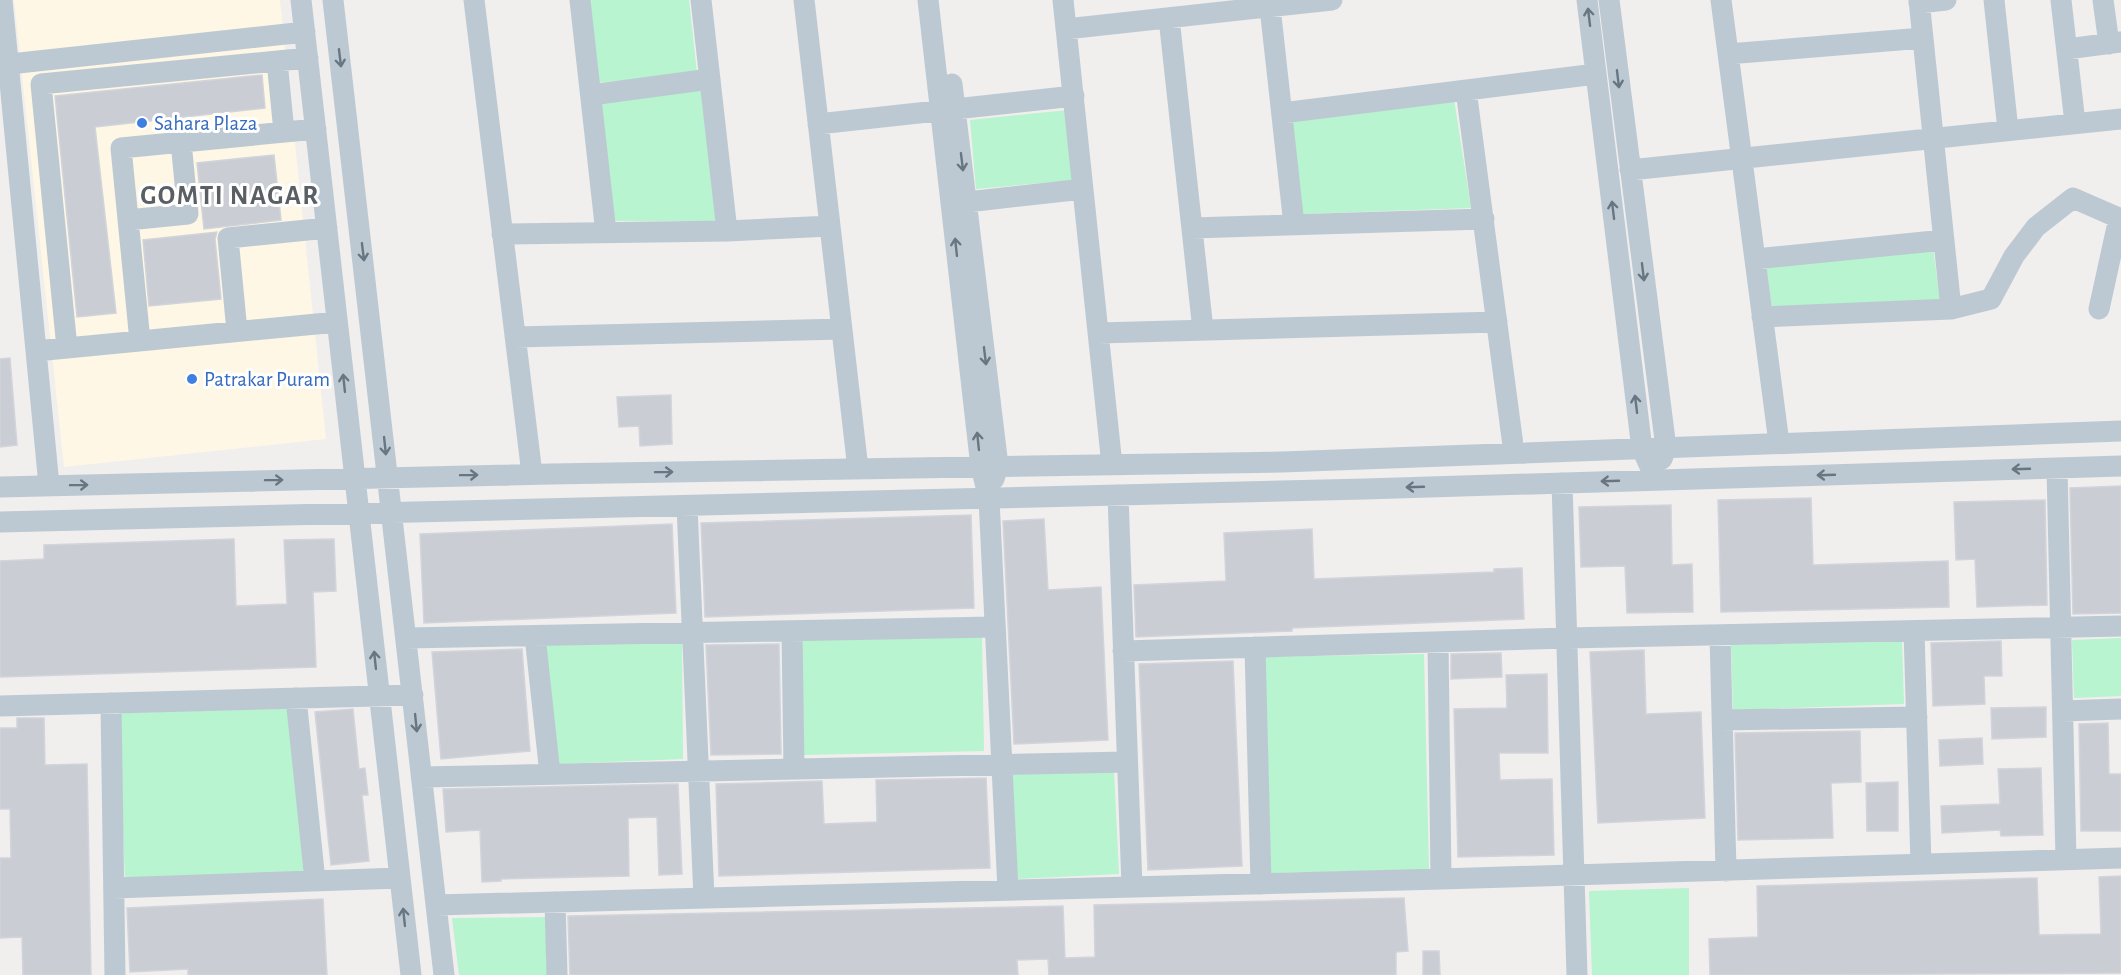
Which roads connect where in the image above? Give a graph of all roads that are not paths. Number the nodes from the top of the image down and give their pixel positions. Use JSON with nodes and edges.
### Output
{"nodes":[{"id":1,"x":2,"y":0,"type":"edge"},
{"id":2,"x":301,"y":0,"type":"edge"},
{"id":3,"x":333,"y":0,"type":"edge"},
{"id":4,"x":474,"y":0,"type":"edge"},
{"id":5,"x":580,"y":0,"type":"edge"},
{"id":6,"x":701,"y":0,"type":"edge"},
{"id":7,"x":804,"y":0,"type":"edge"},
{"id":8,"x":928,"y":0,"type":"edge"},
{"id":9,"x":943,"y":0,"type":"edge"},
{"id":10,"x":1063,"y":0,"type":"edge"},
{"id":11,"x":1332,"y":0,"type":"edge"},
{"id":12,"x":1587,"y":0,"type":"edge"},
{"id":13,"x":1609,"y":0,"type":"edge"},
{"id":14,"x":1721,"y":0,"type":"edge"},
{"id":15,"x":1946,"y":0,"type":"edge"},
{"id":16,"x":1994,"y":0,"type":"edge"},
{"id":17,"x":2061,"y":0,"type":"edge"},
{"id":18,"x":2103,"y":0,"type":"edge"},
{"id":19,"x":1919,"y":1,"type":"edge"},
{"id":20,"x":1282,"y":4,"type":"edge"},
{"id":21,"x":1169,"y":18,"type":"junction"},
{"id":22,"x":1066,"y":29,"type":"junction"},
{"id":23,"x":305,"y":32,"type":"junction"},
{"id":24,"x":1923,"y":38,"type":"junction"},
{"id":25,"x":2115,"y":43,"type":"edge"},
{"id":26,"x":2067,"y":49,"type":"junction"},
{"id":27,"x":1728,"y":54,"type":"junction"},
{"id":28,"x":308,"y":58,"type":"junction"},
{"id":29,"x":277,"y":61,"type":"junction"},
{"id":30,"x":4,"y":65,"type":"edge"},
{"id":31,"x":1596,"y":74,"type":"junction"},
{"id":32,"x":710,"y":79,"type":"junction"},
{"id":33,"x":1466,"y":90,"type":"junction"},
{"id":34,"x":591,"y":95,"type":"junction"},
{"id":35,"x":1074,"y":96,"type":"junction"},
{"id":36,"x":948,"y":111,"type":"junction"},
{"id":37,"x":1282,"y":113,"type":"junction"},
{"id":38,"x":2121,"y":118,"type":"edge"},
{"id":39,"x":2075,"y":123,"type":"junction"},
{"id":40,"x":818,"y":124,"type":"junction"},
{"id":41,"x":316,"y":129,"type":"junction"},
{"id":42,"x":2008,"y":130,"type":"junction"},
{"id":43,"x":284,"y":132,"type":"junction"},
{"id":44,"x":1933,"y":138,"type":"junction"},
{"id":45,"x":181,"y":142,"type":"junction"},
{"id":46,"x":1742,"y":158,"type":"junction"},
{"id":47,"x":1630,"y":170,"type":"junction"},
{"id":48,"x":1083,"y":189,"type":"junction"},
{"id":49,"x":966,"y":201,"type":"junction"},
{"id":50,"x":1484,"y":219,"type":"junction"},
{"id":51,"x":2120,"y":219,"type":"edge"},
{"id":52,"x":128,"y":220,"type":"junction"},
{"id":53,"x":1294,"y":225,"type":"junction"},
{"id":54,"x":830,"y":226,"type":"junction"},
{"id":55,"x":327,"y":228,"type":"junction"},
{"id":56,"x":1192,"y":228,"type":"junction"},
{"id":57,"x":727,"y":231,"type":"junction"},
{"id":58,"x":606,"y":233,"type":"junction"},
{"id":59,"x":502,"y":234,"type":"junction"},
{"id":60,"x":1944,"y":240,"type":"junction"},
{"id":61,"x":1755,"y":260,"type":"junction"},
{"id":62,"x":1951,"y":309,"type":"junction"},
{"id":63,"x":2098,"y":309,"type":"dead end"},
{"id":64,"x":1762,"y":317,"type":"junction"},
{"id":65,"x":1497,"y":321,"type":"junction"},
{"id":66,"x":337,"y":322,"type":"junction"},
{"id":67,"x":842,"y":329,"type":"junction"},
{"id":68,"x":1203,"y":330,"type":"junction"},
{"id":69,"x":237,"y":331,"type":"junction"},
{"id":70,"x":1098,"y":333,"type":"junction"},
{"id":71,"x":515,"y":337,"type":"junction"},
{"id":72,"x":140,"y":341,"type":"junction"},
{"id":73,"x":67,"y":348,"type":"junction"},
{"id":74,"x":36,"y":351,"type":"junction"},
{"id":75,"x":2121,"y":430,"type":"edge"},
{"id":76,"x":1779,"y":443,"type":"junction"},
{"id":77,"x":1666,"y":448,"type":"junction"},
{"id":78,"x":1642,"y":449,"type":"junction"},
{"id":79,"x":1514,"y":453,"type":"junction"},
{"id":80,"x":1112,"y":465,"type":"junction"},
{"id":81,"x":2121,"y":466,"type":"edge"},
{"id":82,"x":989,"y":467,"type":"junction"},
{"id":83,"x":2057,"y":468,"type":"junction"},
{"id":84,"x":858,"y":469,"type":"junction"},
{"id":85,"x":532,"y":474,"type":"junction"},
{"id":86,"x":388,"y":477,"type":"junction"},
{"id":87,"x":355,"y":478,"type":"junction"},
{"id":88,"x":1656,"y":480,"type":"junction"},
{"id":89,"x":1562,"y":483,"type":"junction"},
{"id":90,"x":49,"y":485,"type":"junction"},
{"id":91,"x":0,"y":487,"type":"edge"},
{"id":92,"x":1118,"y":495,"type":"junction"},
{"id":93,"x":989,"y":499,"type":"junction"},
{"id":94,"x":687,"y":506,"type":"junction"},
{"id":95,"x":393,"y":513,"type":"junction"},
{"id":96,"x":359,"y":514,"type":"junction"},
{"id":97,"x":0,"y":522,"type":"edge"},
{"id":98,"x":2121,"y":626,"type":"edge"},
{"id":99,"x":995,"y":627,"type":"junction"},
{"id":100,"x":2061,"y":628,"type":"junction"},
{"id":101,"x":792,"y":631,"type":"junction"},
{"id":102,"x":1914,"y":631,"type":"junction"},
{"id":103,"x":692,"y":633,"type":"junction"},
{"id":104,"x":1720,"y":635,"type":"junction"},
{"id":105,"x":535,"y":636,"type":"junction"},
{"id":106,"x":406,"y":638,"type":"junction"},
{"id":107,"x":1567,"y":638,"type":"junction"},
{"id":108,"x":1438,"y":642,"type":"junction"},
{"id":109,"x":1255,"y":647,"type":"junction"},
{"id":110,"x":1123,"y":651,"type":"junction"},
{"id":111,"x":413,"y":695,"type":"junction"},
{"id":112,"x":379,"y":696,"type":"junction"},
{"id":113,"x":297,"y":698,"type":"junction"},
{"id":114,"x":111,"y":703,"type":"junction"},
{"id":115,"x":0,"y":706,"type":"edge"},
{"id":116,"x":2121,"y":709,"type":"edge"},
{"id":117,"x":2063,"y":711,"type":"junction"},
{"id":118,"x":1917,"y":717,"type":"junction"},
{"id":119,"x":1722,"y":720,"type":"junction"},
{"id":120,"x":1127,"y":762,"type":"junction"},
{"id":121,"x":1002,"y":765,"type":"junction"},
{"id":122,"x":794,"y":769,"type":"junction"},
{"id":123,"x":698,"y":771,"type":"junction"},
{"id":124,"x":550,"y":774,"type":"junction"},
{"id":125,"x":422,"y":777,"type":"junction"},
{"id":126,"x":2121,"y":858,"type":"edge"},
{"id":127,"x":2066,"y":860,"type":"junction"},
{"id":128,"x":1921,"y":864,"type":"junction"},
{"id":129,"x":1726,"y":871,"type":"junction"},
{"id":130,"x":1573,"y":875,"type":"junction"},
{"id":131,"x":400,"y":878,"type":"junction"},
{"id":132,"x":1440,"y":879,"type":"junction"},
{"id":133,"x":315,"y":881,"type":"junction"},
{"id":134,"x":1261,"y":884,"type":"junction"},
{"id":135,"x":1132,"y":887,"type":"junction"},
{"id":136,"x":114,"y":888,"type":"junction"},
{"id":137,"x":1008,"y":890,"type":"junction"},
{"id":138,"x":704,"y":898,"type":"junction"},
{"id":139,"x":555,"y":902,"type":"junction"},
{"id":140,"x":436,"y":905,"type":"junction"},
{"id":141,"x":115,"y":975,"type":"edge"},
{"id":142,"x":411,"y":975,"type":"edge"},
{"id":143,"x":444,"y":975,"type":"edge"},
{"id":144,"x":557,"y":975,"type":"edge"},
{"id":145,"x":1577,"y":975,"type":"edge"}],
"edges":[{"from":1,"to":30,"type":"street"},
{"from":2,"to":23,"type":"street"},
{"from":3,"to":86,"type":"street","one_way":true},
{"from":4,"to":59,"type":"street"},
{"from":5,"to":34,"type":"street"},
{"from":6,"to":32,"type":"street"},
{"from":7,"to":40,"type":"street"},
{"from":8,"to":36,"type":"street"},
{"from":9,"to":36,"type":"street"},
{"from":10,"to":22,"type":"street"},
{"from":11,"to":20,"type":"street"},
{"from":31,"to":12,"type":"street","one_way":true},
{"from":13,"to":47,"type":"street","one_way":true},
{"from":14,"to":27,"type":"street"},
{"from":15,"to":19,"type":"street"},
{"from":16,"to":42,"type":"street"},
{"from":17,"to":26,"type":"street"},
{"from":18,"to":25,"type":"street"},
{"from":19,"to":24,"type":"street"},
{"from":20,"to":21,"type":"street"},
{"from":20,"to":37,"type":"street"},
{"from":21,"to":22,"type":"street"},
{"from":21,"to":56,"type":"street"},
{"from":22,"to":35,"type":"street"},
{"from":23,"to":28,"type":"street"},
{"from":23,"to":30,"type":"street"},
{"from":24,"to":27,"type":"street"},
{"from":24,"to":44,"type":"street"},
{"from":25,"to":26,"type":"street"},
{"from":26,"to":39,"type":"street"},
{"from":27,"to":46,"type":"street"},
{"from":28,"to":29,"type":"street"},
{"from":28,"to":41,"type":"street"},
{"from":29,"to":43,"type":"street"},
{"from":29,"to":73,"type":"street"},
{"from":30,"to":74,"type":"street"},
{"from":31,"to":33,"type":"street"},
{"from":78,"to":31,"type":"street","one_way":true},
{"from":32,"to":34,"type":"street"},
{"from":32,"to":57,"type":"street"},
{"from":33,"to":37,"type":"street"},
{"from":33,"to":50,"type":"street"},
{"from":34,"to":58,"type":"street"},
{"from":35,"to":36,"type":"street"},
{"from":35,"to":48,"type":"street"},
{"from":36,"to":40,"type":"street"},
{"from":36,"to":49,"type":"street","one_way":true},
{"from":82,"to":36,"type":"street","one_way":true},
{"from":37,"to":53,"type":"street"},
{"from":38,"to":39,"type":"street"},
{"from":39,"to":42,"type":"street"},
{"from":40,"to":54,"type":"street"},
{"from":41,"to":43,"type":"street"},
{"from":41,"to":55,"type":"street"},
{"from":42,"to":44,"type":"street"},
{"from":43,"to":45,"type":"street"},
{"from":44,"to":46,"type":"street"},
{"from":44,"to":60,"type":"street"},
{"from":45,"to":52,"type":"street"},
{"from":45,"to":52,"type":"street"},
{"from":46,"to":47,"type":"street"},
{"from":46,"to":61,"type":"street"},
{"from":47,"to":77,"type":"street","one_way":true},
{"from":48,"to":49,"type":"street"},
{"from":48,"to":70,"type":"street"},
{"from":49,"to":82,"type":"street","one_way":true},
{"from":50,"to":53,"type":"street"},
{"from":50,"to":65,"type":"street"},
{"from":51,"to":62,"type":"street"},
{"from":51,"to":63,"type":"street"},
{"from":52,"to":72,"type":"street"},
{"from":53,"to":56,"type":"street"},
{"from":54,"to":57,"type":"street"},
{"from":54,"to":67,"type":"street"},
{"from":55,"to":66,"type":"street"},
{"from":55,"to":69,"type":"street"},
{"from":56,"to":68,"type":"street"},
{"from":57,"to":58,"type":"street"},
{"from":58,"to":59,"type":"street"},
{"from":59,"to":71,"type":"street"},
{"from":60,"to":61,"type":"street"},
{"from":60,"to":62,"type":"street"},
{"from":61,"to":64,"type":"street"},
{"from":62,"to":64,"type":"street"},
{"from":64,"to":76,"type":"street"},
{"from":65,"to":68,"type":"street"},
{"from":65,"to":79,"type":"street"},
{"from":66,"to":69,"type":"street"},
{"from":87,"to":66,"type":"street","one_way":true},
{"from":67,"to":71,"type":"street"},
{"from":67,"to":84,"type":"street"},
{"from":68,"to":70,"type":"street"},
{"from":69,"to":72,"type":"street"},
{"from":70,"to":80,"type":"street"},
{"from":71,"to":85,"type":"street"},
{"from":72,"to":73,"type":"street"},
{"from":73,"to":74,"type":"street"},
{"from":74,"to":90,"type":"street"},
{"from":75,"to":76,"type":"street"},
{"from":76,"to":77,"type":"street"},
{"from":77,"to":78,"type":"street"},
{"from":77,"to":88,"type":"street"},
{"from":78,"to":79,"type":"street"},
{"from":78,"to":88,"type":"street"},
{"from":79,"to":80,"type":"street"},
{"from":80,"to":82,"type":"street"},
{"from":81,"to":83,"type":"street"},
{"from":82,"to":84,"type":"street"},
{"from":82,"to":93,"type":"street"},
{"from":83,"to":88,"type":"street","one_way":true},
{"from":83,"to":100,"type":"street"},
{"from":85,"to":84,"type":"street","one_way":true},
{"from":86,"to":85,"type":"street","one_way":true},
{"from":86,"to":87,"type":"street"},
{"from":86,"to":95,"type":"street"},
{"from":90,"to":87,"type":"street","one_way":true},
{"from":87,"to":96,"type":"street"},
{"from":88,"to":89,"type":"street","one_way":true},
{"from":89,"to":92,"type":"street","one_way":true},
{"from":89,"to":107,"type":"street"},
{"from":90,"to":91,"type":"street"},
{"from":92,"to":93,"type":"street"},
{"from":92,"to":110,"type":"street"},
{"from":93,"to":94,"type":"street"},
{"from":93,"to":99,"type":"street"},
{"from":94,"to":95,"type":"street"},
{"from":94,"to":103,"type":"street"},
{"from":95,"to":96,"type":"street"},
{"from":95,"to":106,"type":"street"},
{"from":96,"to":97,"type":"street"},
{"from":112,"to":96,"type":"street","one_way":true},
{"from":98,"to":100,"type":"street"},
{"from":99,"to":101,"type":"street"},
{"from":99,"to":121,"type":"street"},
{"from":100,"to":102,"type":"street"},
{"from":100,"to":117,"type":"street"},
{"from":101,"to":103,"type":"street"},
{"from":101,"to":122,"type":"street"},
{"from":102,"to":104,"type":"street"},
{"from":102,"to":118,"type":"street"},
{"from":103,"to":105,"type":"street"},
{"from":103,"to":123,"type":"street"},
{"from":104,"to":107,"type":"street"},
{"from":104,"to":119,"type":"street"},
{"from":105,"to":106,"type":"street"},
{"from":105,"to":124,"type":"street"},
{"from":106,"to":111,"type":"street"},
{"from":107,"to":108,"type":"street"},
{"from":107,"to":130,"type":"street"},
{"from":108,"to":109,"type":"street"},
{"from":108,"to":132,"type":"street"},
{"from":109,"to":110,"type":"street"},
{"from":109,"to":134,"type":"street"},
{"from":110,"to":120,"type":"street"},
{"from":111,"to":112,"type":"street"},
{"from":111,"to":125,"type":"street","one_way":true},
{"from":112,"to":113,"type":"street"},
{"from":112,"to":131,"type":"street"},
{"from":113,"to":114,"type":"street"},
{"from":113,"to":133,"type":"street"},
{"from":114,"to":115,"type":"street"},
{"from":114,"to":136,"type":"street"},
{"from":116,"to":117,"type":"street"},
{"from":117,"to":127,"type":"street"},
{"from":118,"to":119,"type":"street"},
{"from":118,"to":128,"type":"street"},
{"from":119,"to":129,"type":"street"},
{"from":120,"to":121,"type":"street"},
{"from":120,"to":135,"type":"street"},
{"from":121,"to":122,"type":"street"},
{"from":121,"to":137,"type":"street"},
{"from":122,"to":123,"type":"street"},
{"from":123,"to":124,"type":"street"},
{"from":123,"to":138,"type":"street"},
{"from":124,"to":125,"type":"street"},
{"from":125,"to":140,"type":"street"},
{"from":126,"to":127,"type":"street"},
{"from":127,"to":128,"type":"street"},
{"from":128,"to":129,"type":"street"},
{"from":129,"to":130,"type":"street"},
{"from":130,"to":132,"type":"street"},
{"from":130,"to":145,"type":"street"},
{"from":131,"to":133,"type":"street"},
{"from":142,"to":131,"type":"street","one_way":true},
{"from":132,"to":134,"type":"street"},
{"from":133,"to":136,"type":"street"},
{"from":134,"to":135,"type":"street"},
{"from":135,"to":137,"type":"street"},
{"from":136,"to":141,"type":"street"},
{"from":137,"to":138,"type":"street"},
{"from":138,"to":139,"type":"street"},
{"from":139,"to":140,"type":"street"},
{"from":139,"to":144,"type":"street"},
{"from":140,"to":143,"type":"street"}]}
